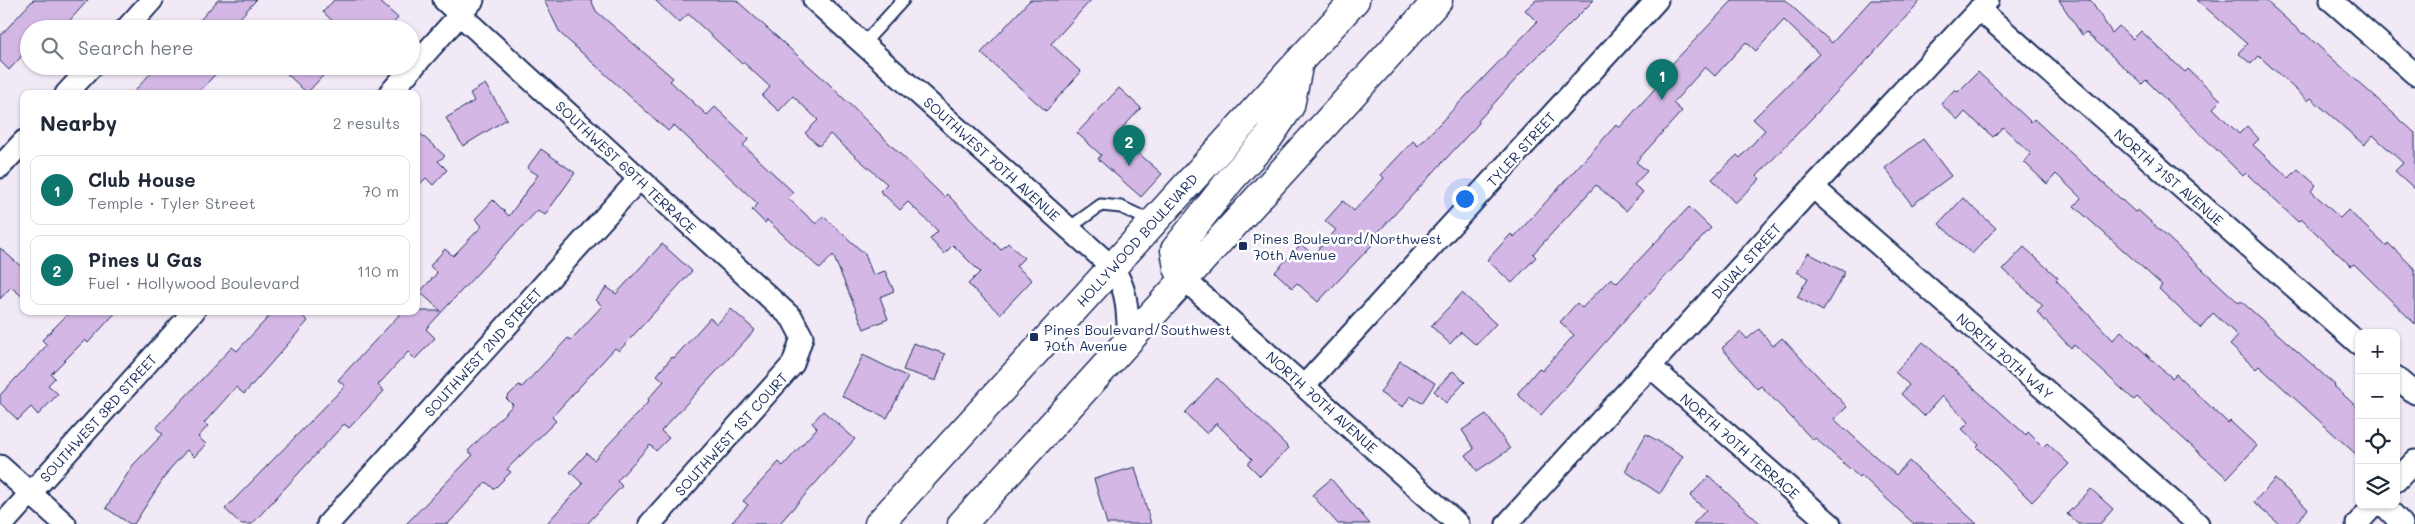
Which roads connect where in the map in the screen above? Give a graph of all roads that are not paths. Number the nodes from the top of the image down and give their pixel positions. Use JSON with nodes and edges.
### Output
{"nodes":[{"id":1,"x":152,"y":0,"type":"edge"},
{"id":2,"x":444,"y":0,"type":"edge"},
{"id":3,"x":814,"y":0,"type":"edge"},
{"id":4,"x":902,"y":0,"type":"edge"},
{"id":5,"x":1355,"y":0,"type":"edge"},
{"id":6,"x":1438,"y":0,"type":"edge"},
{"id":7,"x":1657,"y":0,"type":"edge"},
{"id":8,"x":2331,"y":0,"type":"edge"},
{"id":9,"x":1984,"y":5,"type":"edge"},
{"id":10,"x":466,"y":7,"type":"edge"},
{"id":11,"x":134,"y":20,"type":"edge"},
{"id":12,"x":863,"y":44,"type":"junction"},
{"id":13,"x":420,"y":58,"type":"edge"},
{"id":14,"x":1300,"y":60,"type":"junction"},
{"id":15,"x":2415,"y":74,"type":"edge"},
{"id":16,"x":84,"y":75,"type":"edge"},
{"id":17,"x":405,"y":75,"type":"edge"},
{"id":18,"x":70,"y":90,"type":"edge"},
{"id":19,"x":392,"y":90,"type":"edge"},
{"id":20,"x":20,"y":144,"type":"edge"},
{"id":21,"x":0,"y":166,"type":"edge"},
{"id":22,"x":639,"y":179,"type":"junction"},
{"id":23,"x":1813,"y":187,"type":"junction"},
{"id":24,"x":1153,"y":222,"type":"junction"},
{"id":25,"x":1069,"y":228,"type":"junction"},
{"id":26,"x":1112,"y":267,"type":"junction"},
{"id":27,"x":1185,"y":280,"type":"junction"},
{"id":28,"x":190,"y":315,"type":"edge"},
{"id":29,"x":802,"y":337,"type":"joint"},
{"id":30,"x":2355,"y":340,"type":"edge"},
{"id":31,"x":1129,"y":341,"type":"junction"},
{"id":32,"x":1650,"y":368,"type":"junction"},
{"id":33,"x":2400,"y":380,"type":"edge"},
{"id":34,"x":1304,"y":386,"type":"junction"},
{"id":35,"x":2415,"y":393,"type":"edge"},
{"id":36,"x":2415,"y":461,"type":"edge"},
{"id":37,"x":0,"y":466,"type":"edge"},
{"id":38,"x":2400,"y":477,"type":"edge"},
{"id":39,"x":30,"y":493,"type":"junction"},
{"id":40,"x":2370,"y":509,"type":"edge"},
{"id":41,"x":2388,"y":509,"type":"edge"},
{"id":42,"x":3,"y":524,"type":"edge"},
{"id":43,"x":65,"y":524,"type":"edge"},
{"id":44,"x":328,"y":524,"type":"edge"},
{"id":45,"x":650,"y":524,"type":"edge"},
{"id":46,"x":879,"y":524,"type":"edge"},
{"id":47,"x":962,"y":524,"type":"edge"},
{"id":48,"x":1458,"y":524,"type":"edge"},
{"id":49,"x":1507,"y":524,"type":"edge"},
{"id":50,"x":1830,"y":524,"type":"edge"},
{"id":51,"x":2198,"y":524,"type":"edge"},
{"id":52,"x":2357,"y":524,"type":"edge"},
{"id":53,"x":2402,"y":524,"type":"edge"}],
"edges":[{"from":1,"to":11,"type":"street"},
{"from":2,"to":10,"type":"street","name":"SOUTHWEST 69TH TERRACE"},
{"from":3,"to":12,"type":"street","name":"SOUTHWEST 70TH AVENUE"},
{"from":4,"to":12,"type":"lane"},
{"from":5,"to":14,"type":"highway","name":"HOLLYWOOD BOULEVARD"},
{"from":6,"to":27,"type":"highway"},
{"from":7,"to":34,"type":"street","name":"TYLER STREET"},
{"from":8,"to":15,"type":"street"},
{"from":9,"to":23,"type":"street","name":"DUVAL STREET"},
{"from":9,"to":30,"type":"street","name":"NORTH 71ST AVENUE"},
{"from":10,"to":13,"type":"street"},
{"from":10,"to":22,"type":"street","name":"SOUTHWEST 69TH TERRACE"},
{"from":12,"to":25,"type":"street","name":"SOUTHWEST 70TH AVENUE"},
{"from":14,"to":24,"type":"highway","name":"HOLLYWOOD BOULEVARD"},
{"from":14,"to":27,"type":"highway"},
{"from":16,"to":18,"type":"street"},
{"from":17,"to":19,"type":"street"},
{"from":20,"to":21,"type":"street"},
{"from":22,"to":29,"type":"street","name":"SOUTHWEST 69TH TERRACE"},
{"from":22,"to":44,"type":"street","name":"SOUTHWEST 2ND STREET"},
{"from":23,"to":32,"type":"street","name":"DUVAL STREET"},
{"from":23,"to":51,"type":"street","name":"NORTH 70TH WAY"},
{"from":24,"to":25,"type":"lane"},
{"from":24,"to":26,"type":"highway","name":"HOLLYWOOD BOULEVARD"},
{"from":25,"to":26,"type":"street","name":"SOUTHWEST 70TH AVENUE"},
{"from":26,"to":31,"type":"street","name":"SOUTHWEST 70TH AVENUE"},
{"from":26,"to":46,"type":"highway","name":"HOLLYWOOD BOULEVARD"},
{"from":27,"to":31,"type":"highway"},
{"from":27,"to":34,"type":"street","name":"NORTH 70TH AVENUE"},
{"from":28,"to":39,"type":"street","name":"SOUTHWEST 3RD STREET"},
{"from":29,"to":45,"type":"street","name":"SOUTHWEST 1ST COURT"},
{"from":31,"to":47,"type":"highway"},
{"from":32,"to":49,"type":"street","name":"DUVAL STREET"},
{"from":32,"to":50,"type":"street","name":"NORTH 70TH TERRACE"},
{"from":33,"to":35,"type":"street"},
{"from":34,"to":48,"type":"street","name":"NORTH 70TH AVENUE"},
{"from":36,"to":38,"type":"street"},
{"from":37,"to":39,"type":"street"},
{"from":39,"to":42,"type":"street","name":"SOUTHWEST 3RD STREET"},
{"from":39,"to":43,"type":"street"},
{"from":40,"to":52,"type":"street"},
{"from":41,"to":53,"type":"street"}]}
